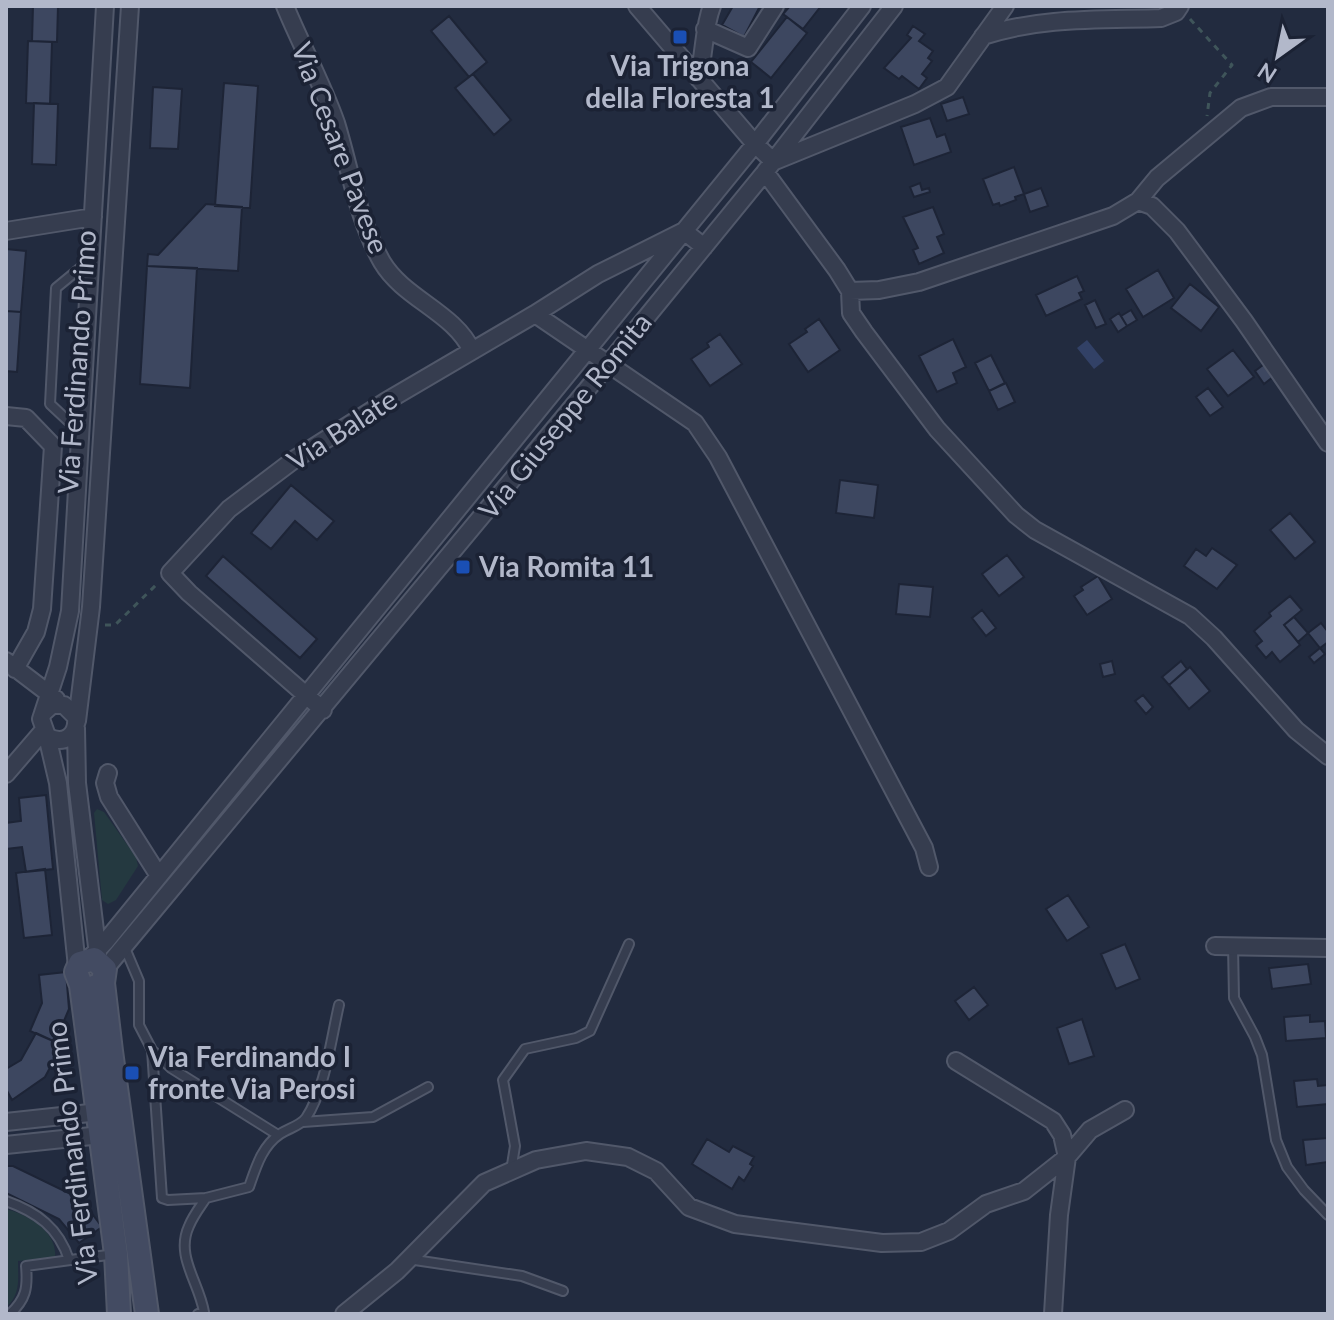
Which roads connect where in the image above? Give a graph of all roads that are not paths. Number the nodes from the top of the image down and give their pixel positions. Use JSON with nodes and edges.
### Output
{"nodes":[{"id":1,"x":105,"y":6,"type":"edge"},
{"id":2,"x":130,"y":6,"type":"edge"},
{"id":3,"x":285,"y":6,"type":"edge"},
{"id":4,"x":637,"y":6,"type":"edge"},
{"id":5,"x":712,"y":6,"type":"edge"},
{"id":6,"x":775,"y":6,"type":"edge"},
{"id":7,"x":862,"y":6,"type":"edge"},
{"id":8,"x":894,"y":6,"type":"edge"},
{"id":9,"x":1005,"y":6,"type":"edge"},
{"id":10,"x":1178,"y":9,"type":"edge"},
{"id":11,"x":705,"y":29,"type":"junction"},
{"id":12,"x":983,"y":36,"type":"junction"},
{"id":13,"x":698,"y":78,"type":"junction"},
{"id":14,"x":1328,"y":97,"type":"edge"},
{"id":15,"x":755,"y":144,"type":"junction"},
{"id":16,"x":769,"y":167,"type":"junction"},
{"id":17,"x":95,"y":197,"type":"junction"},
{"id":18,"x":119,"y":199,"type":"junction"},
{"id":19,"x":1138,"y":201,"type":"junction"},
{"id":20,"x":93,"y":217,"type":"junction"},
{"id":21,"x":6,"y":231,"type":"edge"},
{"id":22,"x":684,"y":231,"type":"junction"},
{"id":23,"x":704,"y":247,"type":"junction"},
{"id":24,"x":91,"y":260,"type":"junction"},
{"id":25,"x":115,"y":262,"type":"junction"},
{"id":26,"x":850,"y":291,"type":"junction"},
{"id":27,"x":535,"y":314,"type":"junction"},
{"id":28,"x":588,"y":349,"type":"junction"},
{"id":29,"x":472,"y":351,"type":"junction"},
{"id":30,"x":609,"y":363,"type":"junction"},
{"id":31,"x":6,"y":416,"type":"edge"},
{"id":32,"x":81,"y":440,"type":"junction"},
{"id":33,"x":1328,"y":443,"type":"edge"},
{"id":34,"x":100,"y":449,"type":"junction"},
{"id":35,"x":79,"y":478,"type":"junction"},
{"id":36,"x":98,"y":479,"type":"junction"},
{"id":37,"x":363,"y":627,"type":"junction"},
{"id":38,"x":379,"y":642,"type":"junction"},
{"id":39,"x":15,"y":669,"type":"edge"},
{"id":40,"x":48,"y":693,"type":"junction"},
{"id":41,"x":307,"y":695,"type":"junction"},
{"id":42,"x":64,"y":705,"type":"junction"},
{"id":43,"x":323,"y":710,"type":"junction"},
{"id":44,"x":43,"y":725,"type":"junction"},
{"id":45,"x":77,"y":725,"type":"junction"},
{"id":46,"x":1328,"y":756,"type":"edge"},
{"id":47,"x":108,"y":773,"type":"dead end"},
{"id":48,"x":6,"y":774,"type":"edge"},
{"id":49,"x":185,"y":844,"type":"junction"},
{"id":50,"x":199,"y":856,"type":"junction"},
{"id":51,"x":929,"y":867,"type":"dead end"},
{"id":52,"x":159,"y":876,"type":"junction"},
{"id":53,"x":140,"y":900,"type":"junction"},
{"id":54,"x":91,"y":909,"type":"junction"},
{"id":55,"x":629,"y":944,"type":"dead end"},
{"id":56,"x":1215,"y":946,"type":"dead end"},
{"id":57,"x":1233,"y":946,"type":"junction"},
{"id":58,"x":125,"y":948,"type":"junction"},
{"id":59,"x":1328,"y":948,"type":"edge"},
{"id":60,"x":93,"y":968,"type":"junction"},
{"id":61,"x":339,"y":1005,"type":"dead end"},
{"id":62,"x":152,"y":1050,"type":"junction"},
{"id":63,"x":956,"y":1061,"type":"dead end"},
{"id":64,"x":428,"y":1087,"type":"dead end"},
{"id":65,"x":1125,"y":1110,"type":"dead end"},
{"id":66,"x":6,"y":1122,"type":"edge"},
{"id":67,"x":303,"y":1122,"type":"junction"},
{"id":68,"x":100,"y":1124,"type":"junction"},
{"id":69,"x":278,"y":1135,"type":"junction"},
{"id":70,"x":6,"y":1145,"type":"edge"},
{"id":71,"x":1067,"y":1157,"type":"junction"},
{"id":72,"x":511,"y":1171,"type":"junction"},
{"id":73,"x":206,"y":1198,"type":"junction"},
{"id":74,"x":6,"y":1201,"type":"edge"},
{"id":75,"x":1328,"y":1215,"type":"edge"},
{"id":76,"x":116,"y":1254,"type":"junction"},
{"id":77,"x":408,"y":1259,"type":"junction"},
{"id":78,"x":69,"y":1260,"type":"junction"},
{"id":79,"x":563,"y":1291,"type":"dead end"},
{"id":80,"x":10,"y":1314,"type":"edge"},
{"id":81,"x":119,"y":1314,"type":"edge"},
{"id":82,"x":147,"y":1314,"type":"edge"},
{"id":83,"x":198,"y":1314,"type":"edge"},
{"id":84,"x":344,"y":1314,"type":"edge"},
{"id":85,"x":1053,"y":1314,"type":"edge"}],
"edges":[{"from":1,"to":17,"type":"street","name":"Via Ferdinando Primo"},
{"from":2,"to":18,"type":"street","name":"Via Ferdinando Primo"},
{"from":3,"to":29,"type":"street","name":"Via Cesare Pavese"},
{"from":4,"to":13,"type":"street"},
{"from":5,"to":11,"type":"street"},
{"from":6,"to":11,"type":"street"},
{"from":7,"to":15,"type":"street","name":"Via Giuseppe Romita"},
{"from":8,"to":16,"type":"street","name":"Via Giuseppe Romita"},
{"from":9,"to":12,"type":"street"},
{"from":10,"to":12,"type":"street"},
{"from":11,"to":13,"type":"street"},
{"from":12,"to":16,"type":"street"},
{"from":13,"to":15,"type":"street"},
{"from":14,"to":19,"type":"street"},
{"from":15,"to":16,"type":"street"},
{"from":15,"to":22,"type":"street","name":"Via Giuseppe Romita"},
{"from":16,"to":23,"type":"street","name":"Via Giuseppe Romita"},
{"from":16,"to":26,"type":"street"},
{"from":17,"to":18,"type":"street"},
{"from":17,"to":20,"type":"street","name":"Via Ferdinando Primo"},
{"from":18,"to":25,"type":"street","name":"Via Ferdinando Primo"},
{"from":19,"to":26,"type":"street"},
{"from":19,"to":33,"type":"street"},
{"from":20,"to":21,"type":"street"},
{"from":20,"to":24,"type":"street","name":"Via Ferdinando Primo"},
{"from":22,"to":23,"type":"street"},
{"from":22,"to":27,"type":"street","name":"Via Balate"},
{"from":22,"to":28,"type":"street","name":"Via Giuseppe Romita"},
{"from":23,"to":30,"type":"street","name":"Via Giuseppe Romita"},
{"from":24,"to":25,"type":"street"},
{"from":24,"to":32,"type":"street","name":"Via Ferdinando Primo"},
{"from":24,"to":32,"type":"lane"},
{"from":25,"to":34,"type":"street","name":"Via Ferdinando Primo"},
{"from":26,"to":46,"type":"street"},
{"from":27,"to":28,"type":"street"},
{"from":27,"to":29,"type":"street","name":"Via Balate"},
{"from":28,"to":30,"type":"street"},
{"from":28,"to":37,"type":"street","name":"Via Giuseppe Romita"},
{"from":29,"to":41,"type":"street","name":"Via Balate"},
{"from":30,"to":38,"type":"street","name":"Via Giuseppe Romita"},
{"from":30,"to":51,"type":"street"},
{"from":31,"to":39,"type":"street"},
{"from":32,"to":34,"type":"street"},
{"from":32,"to":35,"type":"street","name":"Via Ferdinando Primo"},
{"from":34,"to":36,"type":"street","name":"Via Ferdinando Primo"},
{"from":35,"to":36,"type":"street"},
{"from":35,"to":40,"type":"street","name":"Via Ferdinando Primo"},
{"from":36,"to":45,"type":"street","name":"Via Ferdinando Primo"},
{"from":37,"to":38,"type":"street"},
{"from":37,"to":41,"type":"street","name":"Via Giuseppe Romita"},
{"from":38,"to":43,"type":"street","name":"Via Giuseppe Romita"},
{"from":39,"to":40,"type":"street"},
{"from":39,"to":44,"type":"street"},
{"from":40,"to":42,"type":"street"},
{"from":40,"to":44,"type":"street","name":"Via Ferdinando Primo"},
{"from":41,"to":43,"type":"street"},
{"from":41,"to":49,"type":"street","name":"Via Giuseppe Romita"},
{"from":42,"to":44,"type":"street"},
{"from":42,"to":45,"type":"street"},
{"from":43,"to":50,"type":"street","name":"Via Giuseppe Romita"},
{"from":44,"to":45,"type":"street"},
{"from":44,"to":48,"type":"street"},
{"from":44,"to":60,"type":"street","name":"Via Ferdinando Primo"},
{"from":45,"to":54,"type":"street","name":"Via Ferdinando Primo"},
{"from":47,"to":52,"type":"street"},
{"from":49,"to":50,"type":"street"},
{"from":49,"to":52,"type":"street","name":"Via Giuseppe Romita"},
{"from":50,"to":58,"type":"street","name":"Via Giuseppe Romita"},
{"from":52,"to":53,"type":"street","name":"Via Giuseppe Romita"},
{"from":53,"to":54,"type":"street"},
{"from":53,"to":60,"type":"street","name":"Via Giuseppe Romita"},
{"from":54,"to":60,"type":"street","name":"Via Ferdinando Primo"},
{"from":55,"to":72,"type":"lane"},
{"from":56,"to":57,"type":"street"},
{"from":57,"to":59,"type":"street"},
{"from":57,"to":75,"type":"lane"},
{"from":58,"to":60,"type":"street","name":"Via Giuseppe Romita"},
{"from":58,"to":62,"type":"lane"},
{"from":60,"to":68,"type":"street","name":"Via Ferdinando Primo"},
{"from":60,"to":82,"type":"street","name":"Via Ferdinando Primo"},
{"from":61,"to":67,"type":"lane"},
{"from":62,"to":69,"type":"lane"},
{"from":62,"to":73,"type":"lane"},
{"from":63,"to":71,"type":"street"},
{"from":64,"to":67,"type":"lane"},
{"from":65,"to":71,"type":"street"},
{"from":66,"to":68,"type":"street"},
{"from":67,"to":69,"type":"lane"},
{"from":68,"to":70,"type":"street"},
{"from":68,"to":76,"type":"street","name":"Via Ferdinando Primo"},
{"from":69,"to":73,"type":"lane"},
{"from":71,"to":72,"type":"street"},
{"from":71,"to":85,"type":"street"},
{"from":72,"to":77,"type":"street"},
{"from":73,"to":83,"type":"lane"},
{"from":74,"to":78,"type":"lane"},
{"from":76,"to":78,"type":"lane"},
{"from":76,"to":81,"type":"street","name":"Via Ferdinando Primo"},
{"from":77,"to":79,"type":"lane"},
{"from":77,"to":84,"type":"street"},
{"from":78,"to":80,"type":"lane"}]}
